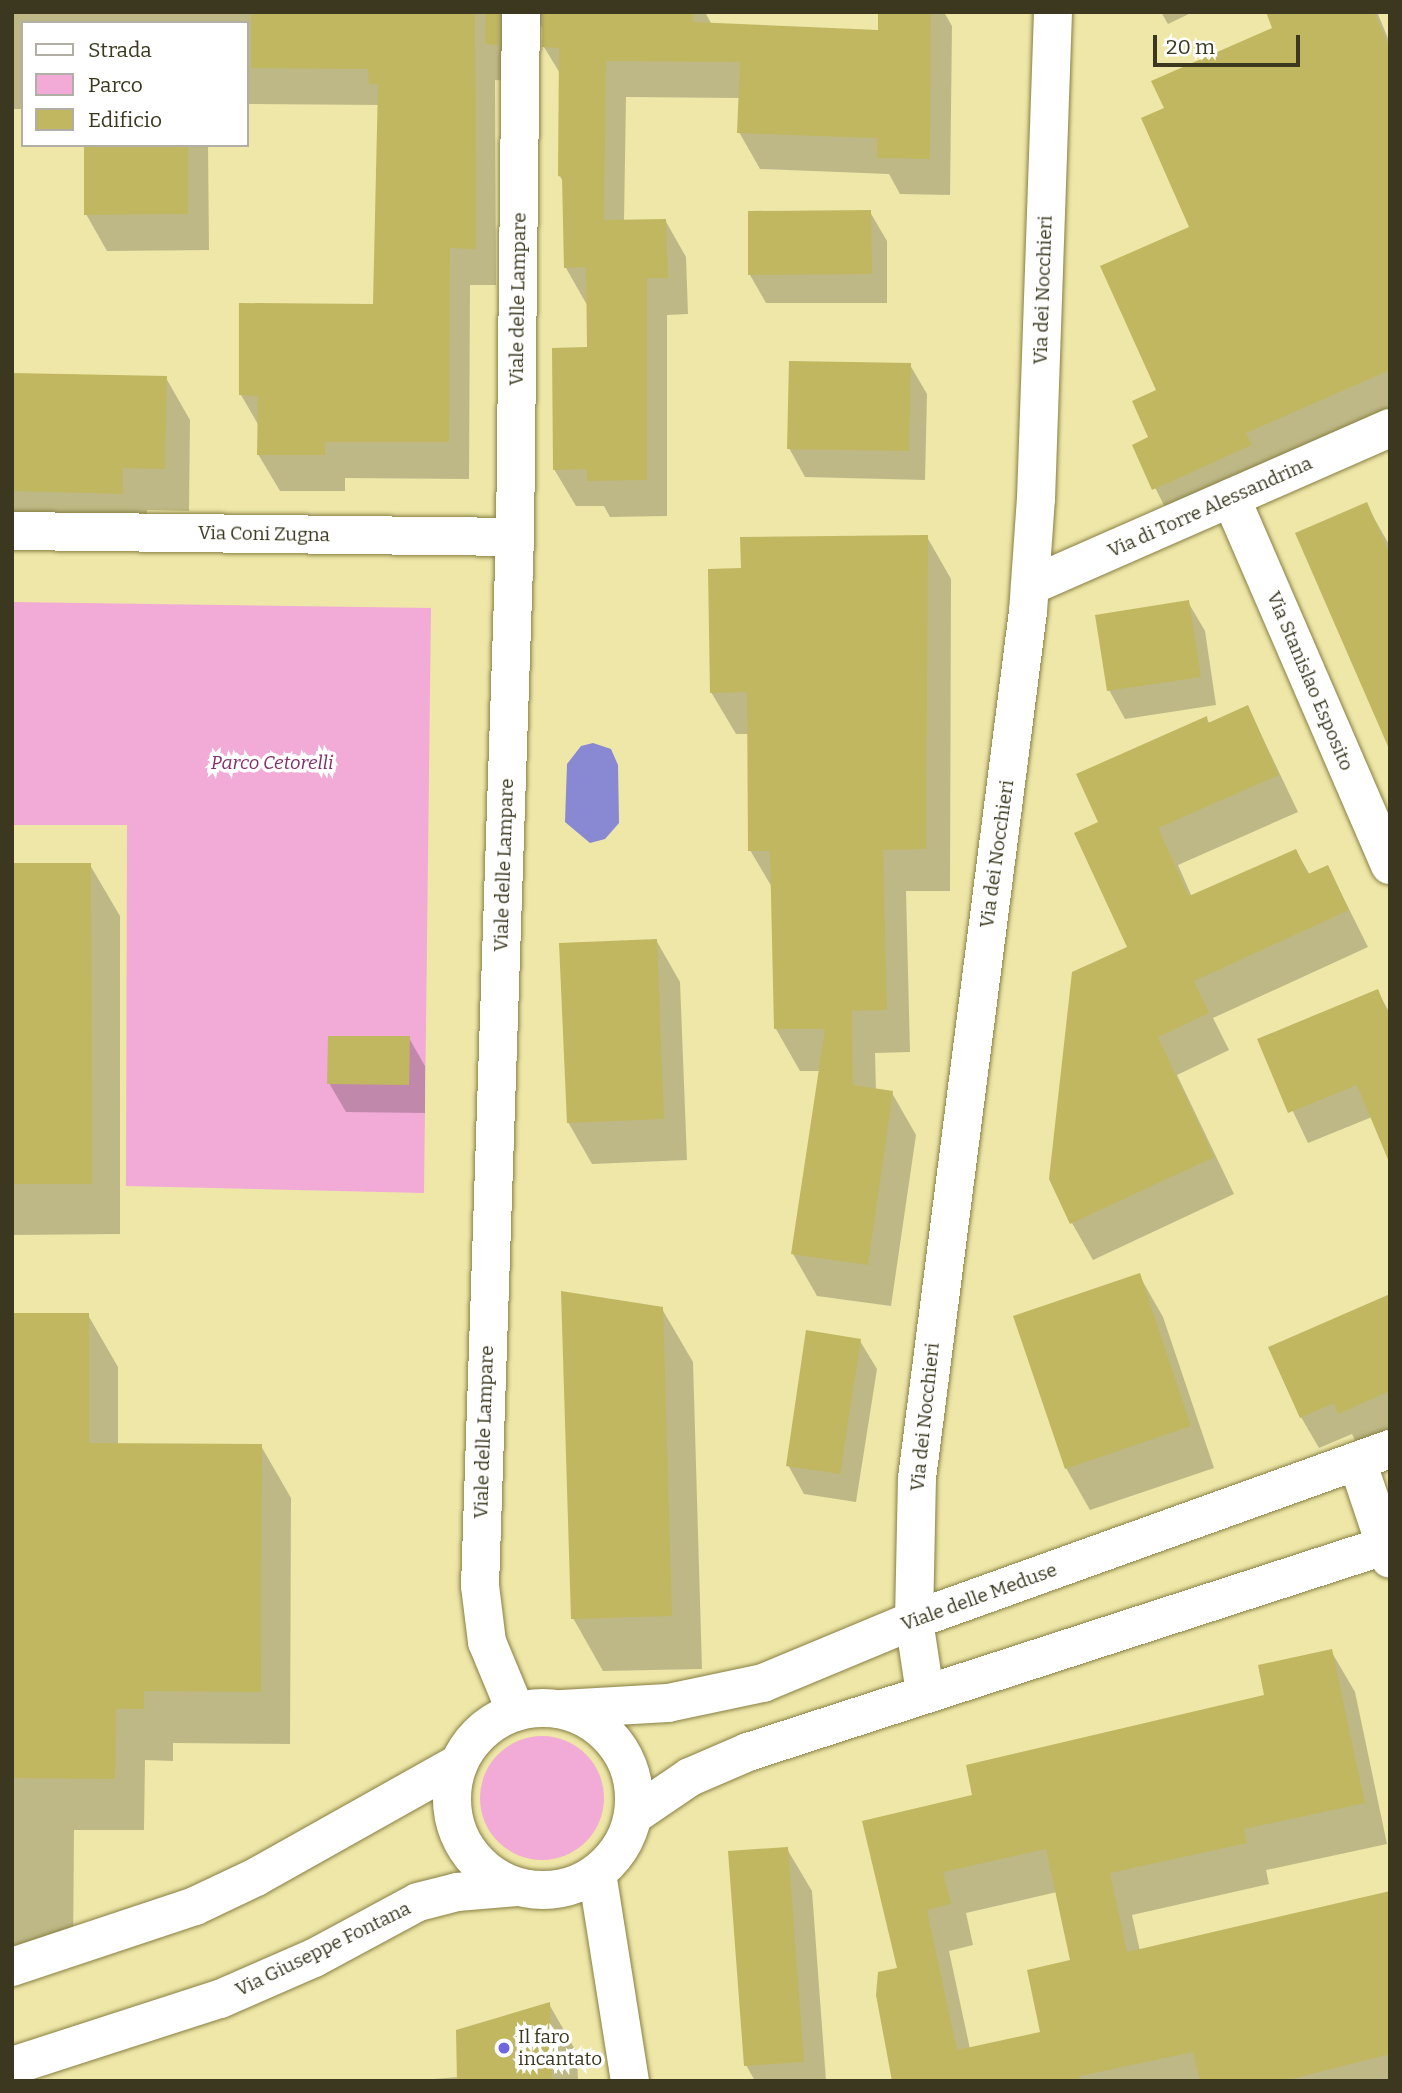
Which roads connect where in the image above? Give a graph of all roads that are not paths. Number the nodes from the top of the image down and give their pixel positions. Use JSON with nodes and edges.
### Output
{"nodes":[{"id":1,"x":521,"y":12,"type":"edge"},
{"id":2,"x":1053,"y":12,"type":"edge"},
{"id":3,"x":1390,"y":428,"type":"edge"},
{"id":4,"x":1231,"y":498,"type":"junction"},
{"id":5,"x":12,"y":531,"type":"edge"},
{"id":6,"x":515,"y":537,"type":"junction"},
{"id":7,"x":1030,"y":586,"type":"junction"},
{"id":8,"x":1390,"y":865,"type":"edge"},
{"id":9,"x":1373,"y":1455,"type":"edge"},
{"id":10,"x":1389,"y":1549,"type":"edge"},
{"id":11,"x":914,"y":1620,"type":"junction"},
{"id":12,"x":925,"y":1693,"type":"junction"},
{"id":13,"x":562,"y":1709,"type":"junction"},
{"id":14,"x":516,"y":1712,"type":"junction"},
{"id":15,"x":459,"y":1763,"type":"junction"},
{"id":16,"x":634,"y":1815,"type":"junction"},
{"id":17,"x":597,"y":1873,"type":"junction"},
{"id":18,"x":517,"y":1887,"type":"junction"},
{"id":19,"x":12,"y":1967,"type":"edge"},
{"id":20,"x":12,"y":2066,"type":"edge"},
{"id":21,"x":630,"y":2081,"type":"edge"}],
"edges":[{"from":1,"to":6,"type":"street","name":"Viale delle Lampare"},
{"from":2,"to":7,"type":"street","name":"Via dei Nocchieri"},
{"from":3,"to":4,"type":"street","name":"Via di Torre Alessandrina"},
{"from":4,"to":7,"type":"street","name":"Via di Torre Alessandrina"},
{"from":4,"to":8,"type":"street","name":"Via Stanislao Esposito"},
{"from":5,"to":6,"type":"street","name":"Via Coni Zugna"},
{"from":6,"to":14,"type":"street","name":"Viale delle Lampare"},
{"from":7,"to":11,"type":"street","name":"Via dei Nocchieri"},
{"from":9,"to":10,"type":"street"},
{"from":9,"to":11,"type":"street","name":"Viale delle Meduse"},
{"from":10,"to":12,"type":"street"},
{"from":11,"to":12,"type":"street","name":"Via dei Nocchieri"},
{"from":11,"to":13,"type":"street","name":"Viale delle Meduse"},
{"from":12,"to":16,"type":"street"},
{"from":13,"to":14,"type":"street"},
{"from":13,"to":16,"type":"street"},
{"from":14,"to":15,"type":"street"},
{"from":15,"to":18,"type":"street"},
{"from":15,"to":19,"type":"street"},
{"from":16,"to":17,"type":"street"},
{"from":17,"to":18,"type":"street"},
{"from":17,"to":21,"type":"street"},
{"from":18,"to":20,"type":"street","name":"Via Giuseppe Fontana"}]}
